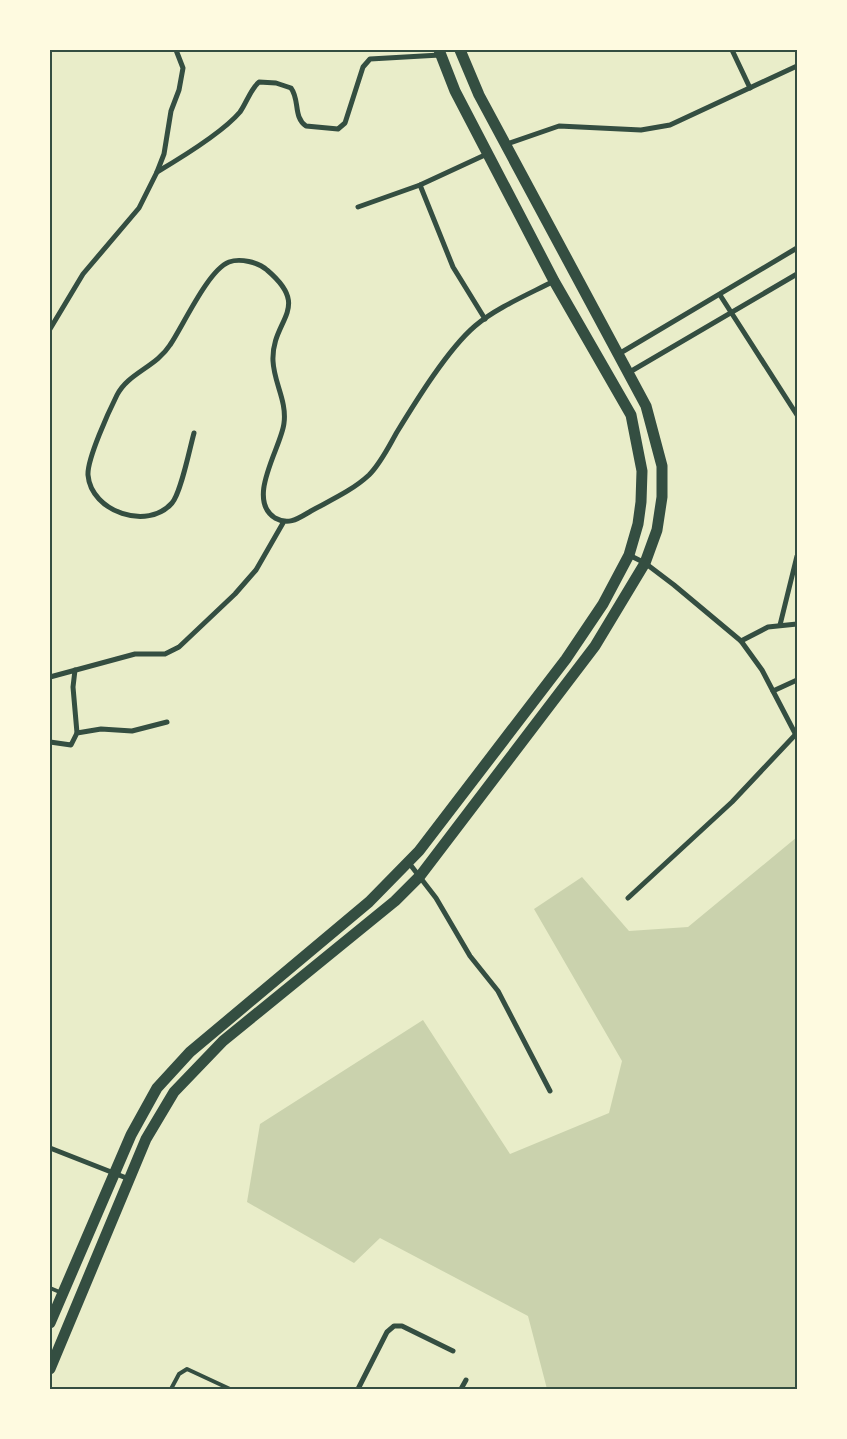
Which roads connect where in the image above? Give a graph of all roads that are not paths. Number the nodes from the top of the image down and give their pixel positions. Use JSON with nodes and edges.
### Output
{"nodes":[{"id":1,"x":176,"y":50,"type":"edge"},
{"id":2,"x":460,"y":50,"type":"edge"},
{"id":3,"x":732,"y":50,"type":"edge"},
{"id":4,"x":439,"y":52,"type":"edge"},
{"id":5,"x":797,"y":66,"type":"edge"},
{"id":6,"x":750,"y":88,"type":"junction"},
{"id":7,"x":506,"y":145,"type":"junction"},
{"id":8,"x":488,"y":154,"type":"junction"},
{"id":9,"x":157,"y":172,"type":"junction"},
{"id":10,"x":420,"y":185,"type":"junction"},
{"id":11,"x":358,"y":207,"type":"dead end"},
{"id":12,"x":797,"y":248,"type":"edge"},
{"id":13,"x":797,"y":274,"type":"edge"},
{"id":14,"x":554,"y":281,"type":"junction"},
{"id":15,"x":720,"y":295,"type":"junction"},
{"id":16,"x":730,"y":313,"type":"junction"},
{"id":17,"x":485,"y":319,"type":"junction"},
{"id":18,"x":50,"y":329,"type":"edge"},
{"id":19,"x":618,"y":354,"type":"junction"},
{"id":20,"x":628,"y":373,"type":"junction"},
{"id":21,"x":797,"y":415,"type":"edge"},
{"id":22,"x":194,"y":432,"type":"dead end"},
{"id":23,"x":283,"y":522,"type":"junction"},
{"id":24,"x":629,"y":554,"type":"junction"},
{"id":25,"x":797,"y":556,"type":"edge"},
{"id":26,"x":645,"y":563,"type":"junction"},
{"id":27,"x":797,"y":624,"type":"edge"},
{"id":28,"x":780,"y":625,"type":"junction"},
{"id":29,"x":741,"y":642,"type":"junction"},
{"id":30,"x":75,"y":670,"type":"junction"},
{"id":31,"x":50,"y":677,"type":"edge"},
{"id":32,"x":797,"y":680,"type":"edge"},
{"id":33,"x":773,"y":691,"type":"junction"},
{"id":34,"x":167,"y":722,"type":"dead end"},
{"id":35,"x":77,"y":733,"type":"junction"},
{"id":36,"x":796,"y":735,"type":"edge"},
{"id":37,"x":50,"y":742,"type":"edge"},
{"id":38,"x":408,"y":862,"type":"junction"},
{"id":39,"x":420,"y":876,"type":"junction"},
{"id":40,"x":628,"y":898,"type":"dead end"},
{"id":41,"x":550,"y":1091,"type":"dead end"},
{"id":42,"x":50,"y":1148,"type":"edge"},
{"id":43,"x":115,"y":1173,"type":"junction"},
{"id":44,"x":130,"y":1179,"type":"junction"},
{"id":45,"x":50,"y":1288,"type":"edge"},
{"id":46,"x":62,"y":1293,"type":"junction"},
{"id":47,"x":50,"y":1323,"type":"edge"},
{"id":48,"x":453,"y":1351,"type":"dead end"},
{"id":49,"x":50,"y":1369,"type":"edge"},
{"id":50,"x":466,"y":1380,"type":"dead end"},
{"id":51,"x":171,"y":1389,"type":"edge"},
{"id":52,"x":230,"y":1389,"type":"edge"},
{"id":53,"x":358,"y":1389,"type":"edge"},
{"id":54,"x":461,"y":1389,"type":"edge"}],
"edges":[{"from":1,"to":9,"type":"street"},
{"from":2,"to":7,"type":"highway"},
{"from":3,"to":6,"type":"street"},
{"from":4,"to":8,"type":"highway"},
{"from":4,"to":9,"type":"street"},
{"from":5,"to":6,"type":"street"},
{"from":6,"to":7,"type":"street"},
{"from":7,"to":19,"type":"highway"},
{"from":8,"to":10,"type":"street"},
{"from":8,"to":14,"type":"highway"},
{"from":9,"to":18,"type":"street"},
{"from":10,"to":11,"type":"street"},
{"from":10,"to":17,"type":"street"},
{"from":12,"to":15,"type":"street"},
{"from":13,"to":16,"type":"street"},
{"from":14,"to":17,"type":"street"},
{"from":14,"to":24,"type":"highway"},
{"from":15,"to":16,"type":"street"},
{"from":15,"to":19,"type":"street"},
{"from":16,"to":20,"type":"street"},
{"from":16,"to":21,"type":"street"},
{"from":17,"to":23,"type":"street"},
{"from":19,"to":20,"type":"highway"},
{"from":20,"to":26,"type":"highway"},
{"from":22,"to":23,"type":"street"},
{"from":23,"to":30,"type":"street"},
{"from":24,"to":26,"type":"street"},
{"from":24,"to":38,"type":"highway"},
{"from":25,"to":28,"type":"street"},
{"from":26,"to":29,"type":"street"},
{"from":26,"to":39,"type":"highway"},
{"from":27,"to":28,"type":"street"},
{"from":28,"to":29,"type":"street"},
{"from":29,"to":33,"type":"street"},
{"from":30,"to":31,"type":"street"},
{"from":30,"to":35,"type":"street"},
{"from":32,"to":33,"type":"street"},
{"from":33,"to":36,"type":"street"},
{"from":34,"to":35,"type":"street"},
{"from":35,"to":37,"type":"street"},
{"from":36,"to":40,"type":"street"},
{"from":38,"to":39,"type":"street"},
{"from":38,"to":43,"type":"highway"},
{"from":39,"to":41,"type":"street"},
{"from":39,"to":44,"type":"highway"},
{"from":42,"to":43,"type":"street"},
{"from":43,"to":44,"type":"street"},
{"from":43,"to":46,"type":"highway"},
{"from":44,"to":49,"type":"highway"},
{"from":45,"to":46,"type":"lane"},
{"from":46,"to":47,"type":"highway"},
{"from":48,"to":53,"type":"street"},
{"from":50,"to":54,"type":"street"},
{"from":51,"to":52,"type":"lane"}]}
